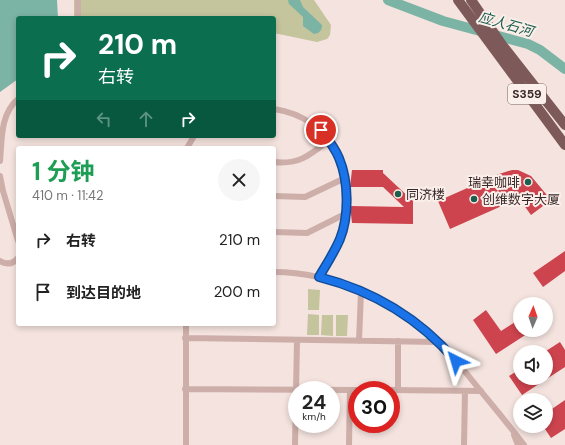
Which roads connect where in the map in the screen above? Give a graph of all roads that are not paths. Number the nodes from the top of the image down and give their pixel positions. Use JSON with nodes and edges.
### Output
{"nodes":[{"id":1,"x":78,"y":0,"type":"edge"},
{"id":2,"x":458,"y":0,"type":"edge"},
{"id":3,"x":471,"y":0,"type":"edge"},
{"id":4,"x":78,"y":16,"type":"edge"},
{"id":5,"x":16,"y":101,"type":"edge"},
{"id":6,"x":276,"y":109,"type":"edge"},
{"id":7,"x":565,"y":125,"type":"edge"},
{"id":8,"x":329,"y":140,"type":"junction"},
{"id":9,"x":565,"y":144,"type":"edge"},
{"id":10,"x":0,"y":161,"type":"edge"},
{"id":11,"x":276,"y":162,"type":"edge"},
{"id":12,"x":0,"y":176,"type":"edge"},
{"id":13,"x":345,"y":178,"type":"junction"},
{"id":14,"x":276,"y":196,"type":"edge"},
{"id":15,"x":345,"y":214,"type":"junction"},
{"id":16,"x":276,"y":232,"type":"edge"},
{"id":17,"x":16,"y":234,"type":"edge"},
{"id":18,"x":16,"y":260,"type":"edge"},
{"id":19,"x":0,"y":261,"type":"edge"},
{"id":20,"x":276,"y":272,"type":"edge"},
{"id":21,"x":319,"y":277,"type":"junction"},
{"id":22,"x":361,"y":292,"type":"junction"},
{"id":23,"x":186,"y":326,"type":"edge"},
{"id":24,"x":185,"y":338,"type":"junction"},
{"id":25,"x":297,"y":340,"type":"junction"},
{"id":26,"x":359,"y":341,"type":"junction"},
{"id":27,"x":398,"y":341,"type":"junction"},
{"id":28,"x":439,"y":342,"type":"junction"},
{"id":29,"x":296,"y":381,"type":"edge"},
{"id":30,"x":395,"y":381,"type":"edge"},
{"id":31,"x":185,"y":389,"type":"junction"},
{"id":32,"x":288,"y":390,"type":"edge"},
{"id":33,"x":400,"y":390,"type":"edge"},
{"id":34,"x":465,"y":391,"type":"junction"},
{"id":35,"x":481,"y":391,"type":"junction"},
{"id":36,"x":510,"y":426,"type":"junction"},
{"id":37,"x":294,"y":433,"type":"edge"},
{"id":38,"x":350,"y":433,"type":"edge"},
{"id":39,"x":186,"y":445,"type":"edge"},
{"id":40,"x":294,"y":445,"type":"edge"},
{"id":41,"x":349,"y":445,"type":"edge"},
{"id":42,"x":464,"y":445,"type":"edge"},
{"id":43,"x":518,"y":445,"type":"edge"},
{"id":44,"x":524,"y":445,"type":"edge"}],
"edges":[{"from":1,"to":4,"type":"street"},
{"from":2,"to":9,"type":"main road","number":"S359"},
{"from":3,"to":7,"type":"main road","number":"S359"},
{"from":5,"to":10,"type":"street"},
{"from":6,"to":8,"type":"street"},
{"from":8,"to":11,"type":"street"},
{"from":8,"to":13,"type":"street"},
{"from":12,"to":17,"type":"street"},
{"from":13,"to":14,"type":"street"},
{"from":13,"to":15,"type":"street"},
{"from":15,"to":16,"type":"street"},
{"from":15,"to":21,"type":"street"},
{"from":18,"to":19,"type":"street"},
{"from":20,"to":21,"type":"street"},
{"from":21,"to":22,"type":"street"},
{"from":22,"to":26,"type":"street"},
{"from":22,"to":28,"type":"street"},
{"from":23,"to":24,"type":"street"},
{"from":24,"to":25,"type":"street"},
{"from":24,"to":31,"type":"street"},
{"from":25,"to":26,"type":"street"},
{"from":25,"to":29,"type":"street"},
{"from":26,"to":27,"type":"street"},
{"from":27,"to":28,"type":"street"},
{"from":27,"to":30,"type":"street"},
{"from":28,"to":35,"type":"street"},
{"from":31,"to":32,"type":"street"},
{"from":31,"to":39,"type":"street"},
{"from":33,"to":34,"type":"street"},
{"from":34,"to":35,"type":"street"},
{"from":34,"to":42,"type":"street"},
{"from":35,"to":36,"type":"street"},
{"from":36,"to":43,"type":"street"},
{"from":36,"to":44,"type":"street"},
{"from":37,"to":40,"type":"street"},
{"from":38,"to":41,"type":"street"}]}
